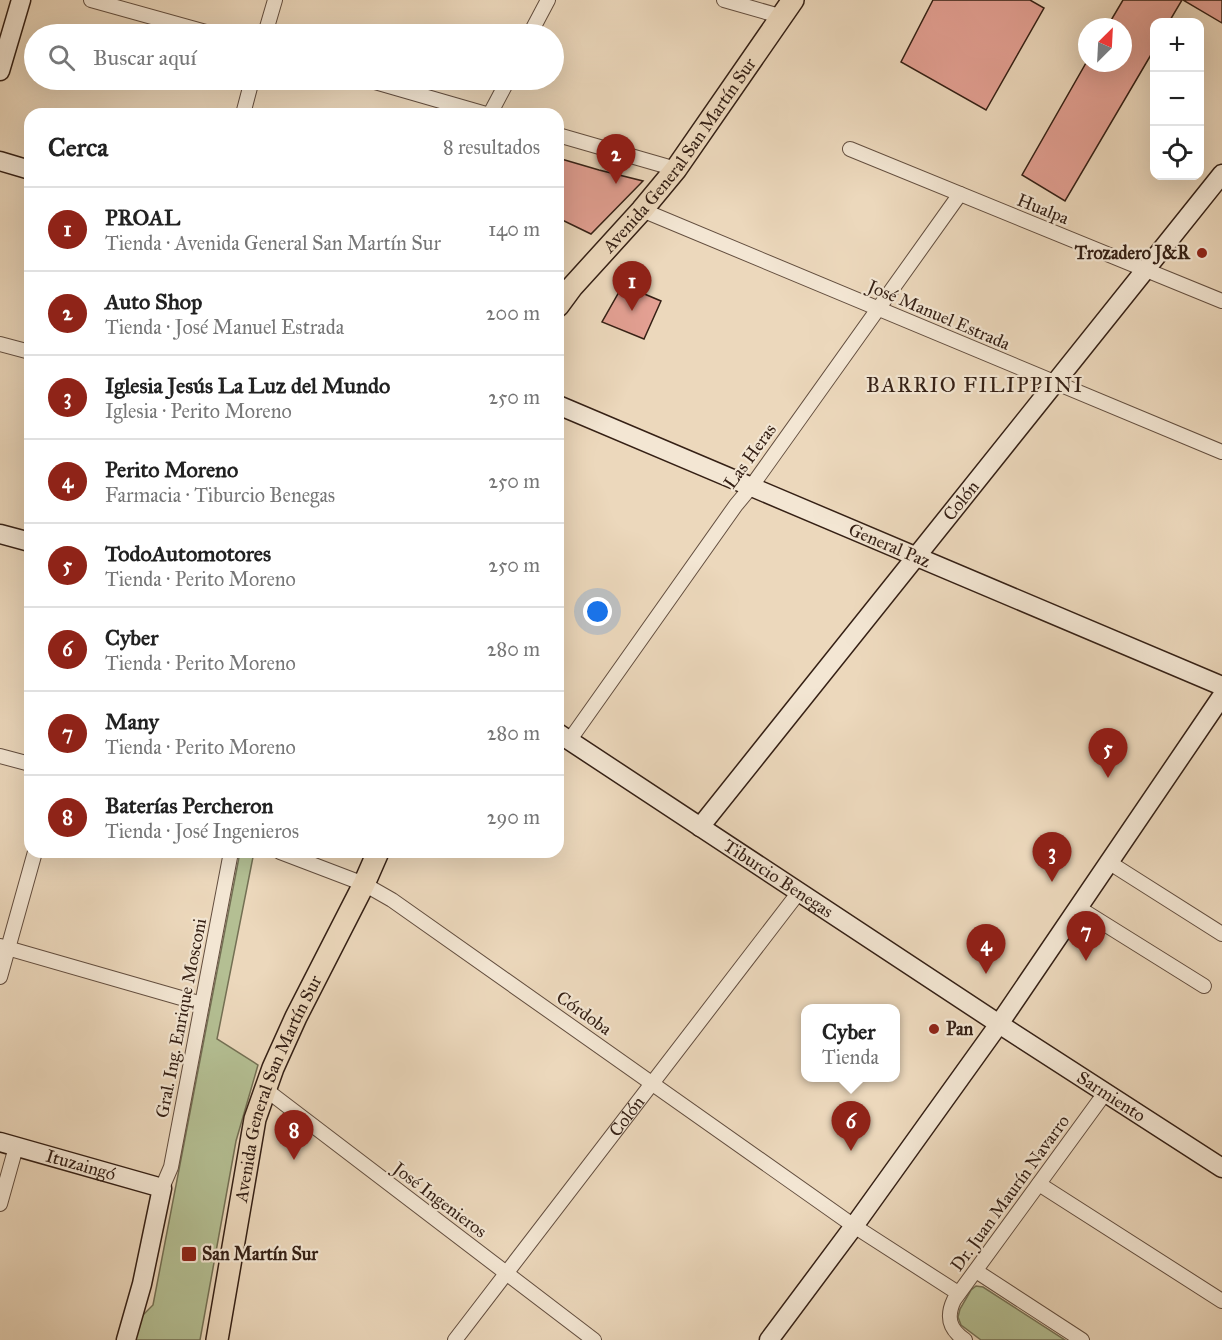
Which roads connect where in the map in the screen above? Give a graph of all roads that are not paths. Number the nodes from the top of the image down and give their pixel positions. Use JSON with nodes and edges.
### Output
{"nodes":[{"id":1,"x":21,"y":0,"type":"edge"},
{"id":2,"x":91,"y":0,"type":"edge"},
{"id":3,"x":275,"y":0,"type":"edge"},
{"id":4,"x":548,"y":0,"type":"edge"},
{"id":5,"x":724,"y":0,"type":"edge"},
{"id":6,"x":788,"y":8,"type":"edge"},
{"id":7,"x":177,"y":24,"type":"edge"},
{"id":8,"x":268,"y":24,"type":"edge"},
{"id":9,"x":535,"y":24,"type":"edge"},
{"id":10,"x":0,"y":72,"type":"edge"},
{"id":11,"x":249,"y":90,"type":"edge"},
{"id":12,"x":403,"y":90,"type":"edge"},
{"id":13,"x":502,"y":90,"type":"edge"},
{"id":14,"x":245,"y":108,"type":"edge"},
{"id":15,"x":467,"y":108,"type":"edge"},
{"id":16,"x":492,"y":108,"type":"edge"},
{"id":17,"x":564,"y":137,"type":"edge"},
{"id":18,"x":850,"y":149,"type":"dead end"},
{"id":19,"x":0,"y":161,"type":"edge"},
{"id":20,"x":24,"y":168,"type":"edge"},
{"id":21,"x":676,"y":169,"type":"junction"},
{"id":22,"x":1222,"y":174,"type":"edge"},
{"id":23,"x":960,"y":194,"type":"junction"},
{"id":24,"x":642,"y":210,"type":"junction"},
{"id":25,"x":1145,"y":270,"type":"junction"},
{"id":26,"x":564,"y":298,"type":"edge"},
{"id":27,"x":1222,"y":301,"type":"edge"},
{"id":28,"x":878,"y":308,"type":"junction"},
{"id":29,"x":0,"y":344,"type":"edge"},
{"id":30,"x":24,"y":350,"type":"edge"},
{"id":31,"x":1055,"y":383,"type":"junction"},
{"id":32,"x":564,"y":408,"type":"edge"},
{"id":33,"x":1222,"y":452,"type":"edge"},
{"id":34,"x":751,"y":487,"type":"junction"},
{"id":35,"x":0,"y":534,"type":"edge"},
{"id":36,"x":24,"y":540,"type":"edge"},
{"id":37,"x":916,"y":557,"type":"junction"},
{"id":38,"x":1222,"y":686,"type":"edge"},
{"id":39,"x":1222,"y":696,"type":"edge"},
{"id":40,"x":564,"y":737,"type":"edge"},
{"id":41,"x":0,"y":756,"type":"edge"},
{"id":42,"x":24,"y":762,"type":"edge"},
{"id":43,"x":700,"y":828,"type":"junction"},
{"id":44,"x":33,"y":858,"type":"edge"},
{"id":45,"x":230,"y":858,"type":"edge"},
{"id":46,"x":296,"y":858,"type":"edge"},
{"id":47,"x":375,"y":858,"type":"edge"},
{"id":48,"x":1110,"y":863,"type":"junction"},
{"id":49,"x":364,"y":884,"type":"junction"},
{"id":50,"x":799,"y":892,"type":"junction"},
{"id":51,"x":1079,"y":908,"type":"junction"},
{"id":52,"x":1222,"y":934,"type":"edge"},
{"id":53,"x":4,"y":947,"type":"edge"},
{"id":54,"x":0,"y":977,"type":"edge"},
{"id":55,"x":1204,"y":986,"type":"dead end"},
{"id":56,"x":202,"y":1004,"type":"junction"},
{"id":57,"x":999,"y":1024,"type":"junction"},
{"id":58,"x":652,"y":1083,"type":"junction"},
{"id":59,"x":265,"y":1089,"type":"junction"},
{"id":60,"x":1105,"y":1093,"type":"junction"},
{"id":61,"x":8,"y":1145,"type":"edge"},
{"id":62,"x":1222,"y":1168,"type":"edge"},
{"id":63,"x":1039,"y":1184,"type":"junction"},
{"id":64,"x":162,"y":1188,"type":"junction"},
{"id":65,"x":0,"y":1204,"type":"edge"},
{"id":66,"x":854,"y":1226,"type":"junction"},
{"id":67,"x":975,"y":1271,"type":"junction"},
{"id":68,"x":506,"y":1273,"type":"junction"},
{"id":69,"x":958,"y":1293,"type":"junction"},
{"id":70,"x":1222,"y":1301,"type":"edge"},
{"id":71,"x":126,"y":1340,"type":"edge"},
{"id":72,"x":217,"y":1340,"type":"edge"},
{"id":73,"x":454,"y":1340,"type":"edge"},
{"id":74,"x":594,"y":1340,"type":"edge"},
{"id":75,"x":769,"y":1340,"type":"edge"},
{"id":76,"x":965,"y":1340,"type":"edge"},
{"id":77,"x":1082,"y":1340,"type":"edge"}],
"edges":[{"from":1,"to":10,"type":"street"},
{"from":2,"to":7,"type":"street"},
{"from":3,"to":8,"type":"street"},
{"from":4,"to":9,"type":"street"},
{"from":5,"to":6,"type":"street"},
{"from":6,"to":21,"type":"main road","name":"Avenida General San Martín Sur"},
{"from":11,"to":14,"type":"street"},
{"from":12,"to":15,"type":"street"},
{"from":13,"to":16,"type":"street"},
{"from":17,"to":21,"type":"street"},
{"from":18,"to":23,"type":"street","name":"Hualpa"},
{"from":19,"to":20,"type":"street"},
{"from":21,"to":24,"type":"main road","name":"Avenida General San Martín Sur"},
{"from":22,"to":25,"type":"street","name":"Colón"},
{"from":23,"to":25,"type":"street","name":"Hualpa"},
{"from":23,"to":28,"type":"street","name":"Las Heras"},
{"from":24,"to":26,"type":"main road","name":"Avenida General San Martín Sur"},
{"from":24,"to":28,"type":"street","name":"José Manuel Estrada"},
{"from":25,"to":27,"type":"street","name":"Hualpa"},
{"from":25,"to":31,"type":"street","name":"Colón"},
{"from":28,"to":31,"type":"street","name":"José Manuel Estrada"},
{"from":28,"to":34,"type":"street","name":"Las Heras"},
{"from":29,"to":30,"type":"street"},
{"from":31,"to":33,"type":"street","name":"José Manuel Estrada"},
{"from":31,"to":37,"type":"street","name":"Colón"},
{"from":32,"to":34,"type":"street","name":"General Paz"},
{"from":34,"to":37,"type":"street","name":"General Paz"},
{"from":34,"to":40,"type":"street","name":"Las Heras"},
{"from":35,"to":36,"type":"street"},
{"from":37,"to":38,"type":"street","name":"General Paz"},
{"from":37,"to":43,"type":"street","name":"Colón"},
{"from":39,"to":48,"type":"street"},
{"from":40,"to":43,"type":"street","name":"Tiburcio Benegas"},
{"from":41,"to":42,"type":"street"},
{"from":43,"to":50,"type":"street","name":"Tiburcio Benegas"},
{"from":44,"to":53,"type":"street"},
{"from":45,"to":56,"type":"street","name":"Gral. Ing. Enrique Mosconi"},
{"from":46,"to":49,"type":"street","name":"Córdoba"},
{"from":47,"to":49,"type":"main road","name":"Avenida General San Martín Sur"},
{"from":48,"to":51,"type":"street"},
{"from":48,"to":52,"type":"street"},
{"from":49,"to":58,"type":"street","name":"Córdoba"},
{"from":49,"to":59,"type":"main road","name":"Avenida General San Martín Sur"},
{"from":50,"to":57,"type":"street","name":"Tiburcio Benegas"},
{"from":50,"to":58,"type":"street","name":"Colón"},
{"from":51,"to":55,"type":"street"},
{"from":51,"to":57,"type":"street"},
{"from":53,"to":54,"type":"street"},
{"from":53,"to":56,"type":"street"},
{"from":56,"to":64,"type":"street","name":"Gral. Ing. Enrique Mosconi"},
{"from":57,"to":60,"type":"street","name":"Sarmiento"},
{"from":57,"to":66,"type":"street"},
{"from":58,"to":66,"type":"street","name":"Córdoba"},
{"from":58,"to":68,"type":"street","name":"Colón"},
{"from":59,"to":68,"type":"street","name":"José Ingenieros"},
{"from":59,"to":72,"type":"main road","name":"Avenida General San Martín Sur"},
{"from":60,"to":62,"type":"street","name":"Sarmiento"},
{"from":60,"to":63,"type":"street","name":"Dr. Juan Maurín Navarro"},
{"from":61,"to":64,"type":"street","name":"Ituzaingó"},
{"from":61,"to":65,"type":"street"},
{"from":63,"to":67,"type":"street","name":"Dr. Juan Maurín Navarro"},
{"from":63,"to":70,"type":"street"},
{"from":64,"to":71,"type":"street"},
{"from":66,"to":69,"type":"street","name":"Córdoba"},
{"from":66,"to":75,"type":"street"},
{"from":67,"to":69,"type":"street","name":"Dr. Juan Maurín Navarro"},
{"from":67,"to":77,"type":"street"},
{"from":68,"to":73,"type":"street","name":"Colón"},
{"from":68,"to":74,"type":"street","name":"José Ingenieros"},
{"from":69,"to":76,"type":"street","name":"Dr. Juan Maurín Navarro"}]}
